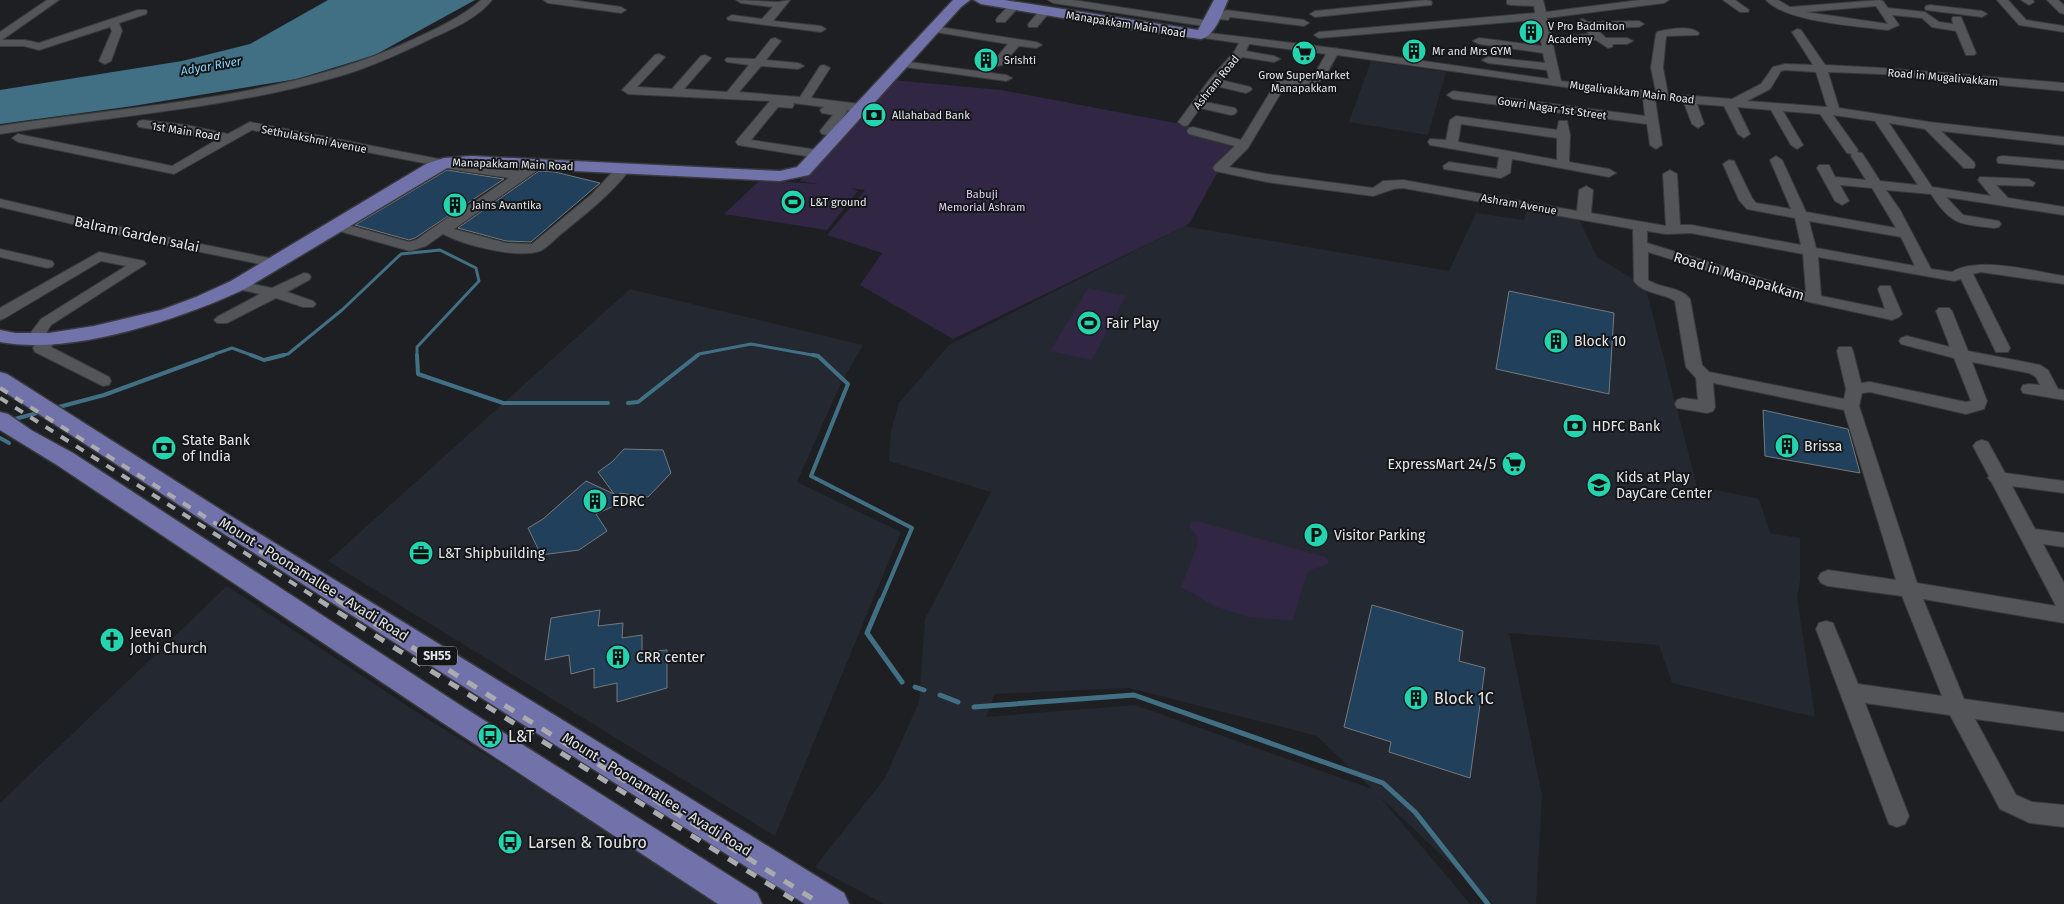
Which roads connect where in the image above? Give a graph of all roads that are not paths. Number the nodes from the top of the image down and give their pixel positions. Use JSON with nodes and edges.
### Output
{"nodes":[{"id":1,"x":54,"y":0,"type":"edge"},
{"id":2,"x":487,"y":0,"type":"edge"},
{"id":3,"x":548,"y":0,"type":"edge"},
{"id":4,"x":741,"y":0,"type":"edge"},
{"id":5,"x":963,"y":0,"type":"edge"},
{"id":6,"x":989,"y":0,"type":"edge"},
{"id":7,"x":1221,"y":0,"type":"edge"},
{"id":8,"x":1664,"y":0,"type":"edge"},
{"id":9,"x":1728,"y":0,"type":"edge"},
{"id":10,"x":1771,"y":0,"type":"edge"},
{"id":11,"x":1945,"y":0,"type":"edge"},
{"id":12,"x":2002,"y":0,"type":"edge"},
{"id":13,"x":2052,"y":0,"type":"edge"},
{"id":14,"x":1426,"y":2,"type":"edge"},
{"id":15,"x":1511,"y":2,"type":"dead end"},
{"id":16,"x":1538,"y":2,"type":"edge"},
{"id":17,"x":593,"y":3,"type":"edge"},
{"id":18,"x":783,"y":3,"type":"edge"},
{"id":19,"x":1372,"y":4,"type":"edge"},
{"id":20,"x":1015,"y":5,"type":"junction"},
{"id":21,"x":1048,"y":5,"type":"edge"},
{"id":22,"x":1881,"y":5,"type":"edge"},
{"id":23,"x":1930,"y":8,"type":"dead end"},
{"id":24,"x":621,"y":10,"type":"dead end"},
{"id":25,"x":1744,"y":10,"type":"dead end"},
{"id":26,"x":2064,"y":11,"type":"edge"},
{"id":27,"x":142,"y":12,"type":"dead end"},
{"id":28,"x":1571,"y":12,"type":"junction"},
{"id":29,"x":1792,"y":12,"type":"junction"},
{"id":30,"x":1541,"y":16,"type":"junction"},
{"id":31,"x":732,"y":18,"type":"dead end"},
{"id":32,"x":1308,"y":18,"type":"junction"},
{"id":33,"x":1958,"y":19,"type":"junction"},
{"id":34,"x":1001,"y":20,"type":"dead end"},
{"id":35,"x":1212,"y":20,"type":"junction"},
{"id":36,"x":113,"y":22,"type":"junction"},
{"id":37,"x":765,"y":23,"type":"junction"},
{"id":38,"x":1431,"y":24,"type":"junction"},
{"id":39,"x":1639,"y":24,"type":"dead end"},
{"id":40,"x":1034,"y":25,"type":"dead end"},
{"id":41,"x":1586,"y":25,"type":"junction"},
{"id":42,"x":822,"y":29,"type":"dead end"},
{"id":43,"x":933,"y":29,"type":"junction"},
{"id":44,"x":2064,"y":29,"type":"edge"},
{"id":45,"x":1797,"y":32,"type":"dead end"},
{"id":46,"x":1694,"y":33,"type":"dead end"},
{"id":47,"x":1201,"y":35,"type":"junction"},
{"id":48,"x":1319,"y":35,"type":"dead end"},
{"id":49,"x":0,"y":37,"type":"edge"},
{"id":50,"x":1575,"y":38,"type":"dead end"},
{"id":51,"x":775,"y":41,"type":"dead end"},
{"id":52,"x":1245,"y":41,"type":"junction"},
{"id":53,"x":1479,"y":41,"type":"dead end"},
{"id":54,"x":1604,"y":41,"type":"junction"},
{"id":55,"x":1627,"y":41,"type":"dead end"},
{"id":56,"x":1016,"y":42,"type":"junction"},
{"id":57,"x":0,"y":43,"type":"edge"},
{"id":58,"x":1036,"y":44,"type":"dead end"},
{"id":59,"x":1298,"y":47,"type":"junction"},
{"id":60,"x":1548,"y":50,"type":"junction"},
{"id":61,"x":1333,"y":51,"type":"junction"},
{"id":62,"x":1239,"y":53,"type":"junction"},
{"id":63,"x":1970,"y":53,"type":"dead end"},
{"id":64,"x":660,"y":57,"type":"dead end"},
{"id":65,"x":705,"y":58,"type":"dead end"},
{"id":66,"x":1274,"y":59,"type":"dead end"},
{"id":67,"x":731,"y":60,"type":"dead end"},
{"id":68,"x":1488,"y":60,"type":"dead end"},
{"id":69,"x":105,"y":61,"type":"dead end"},
{"id":70,"x":758,"y":63,"type":"junction"},
{"id":71,"x":998,"y":63,"type":"dead end"},
{"id":72,"x":902,"y":64,"type":"junction"},
{"id":73,"x":798,"y":66,"type":"dead end"},
{"id":74,"x":1552,"y":67,"type":"junction"},
{"id":75,"x":824,"y":68,"type":"dead end"},
{"id":76,"x":1821,"y":68,"type":"junction"},
{"id":77,"x":1006,"y":78,"type":"dead end"},
{"id":78,"x":1213,"y":82,"type":"junction"},
{"id":79,"x":1557,"y":83,"type":"junction"},
{"id":80,"x":2064,"y":87,"type":"edge"},
{"id":81,"x":1246,"y":89,"type":"dead end"},
{"id":82,"x":676,"y":92,"type":"junction"},
{"id":83,"x":1648,"y":94,"type":"junction"},
{"id":84,"x":731,"y":95,"type":"junction"},
{"id":85,"x":1453,"y":95,"type":"dead end"},
{"id":86,"x":1662,"y":96,"type":"junction"},
{"id":87,"x":1688,"y":99,"type":"junction"},
{"id":88,"x":803,"y":101,"type":"junction"},
{"id":89,"x":1198,"y":104,"type":"junction"},
{"id":90,"x":1731,"y":104,"type":"junction"},
{"id":91,"x":1775,"y":107,"type":"junction"},
{"id":92,"x":860,"y":108,"type":"junction"},
{"id":93,"x":1231,"y":110,"type":"dead end"},
{"id":94,"x":1563,"y":110,"type":"junction"},
{"id":95,"x":1829,"y":110,"type":"junction"},
{"id":96,"x":1880,"y":119,"type":"junction"},
{"id":97,"x":1652,"y":122,"type":"junction"},
{"id":98,"x":143,"y":124,"type":"dead end"},
{"id":99,"x":1698,"y":124,"type":"dead end"},
{"id":100,"x":1929,"y":126,"type":"junction"},
{"id":101,"x":0,"y":130,"type":"edge"},
{"id":102,"x":832,"y":132,"type":"junction"},
{"id":103,"x":1744,"y":134,"type":"dead end"},
{"id":104,"x":1564,"y":135,"type":"junction"},
{"id":105,"x":2019,"y":136,"type":"junction"},
{"id":106,"x":18,"y":138,"type":"dead end"},
{"id":107,"x":230,"y":138,"type":"junction"},
{"id":108,"x":2064,"y":141,"type":"edge"},
{"id":109,"x":1434,"y":142,"type":"dead end"},
{"id":110,"x":1244,"y":145,"type":"junction"},
{"id":111,"x":1450,"y":145,"type":"junction"},
{"id":112,"x":1656,"y":145,"type":"dead end"},
{"id":113,"x":1798,"y":145,"type":"dead end"},
{"id":114,"x":813,"y":153,"type":"junction"},
{"id":115,"x":1506,"y":154,"type":"junction"},
{"id":116,"x":1776,"y":160,"type":"dead end"},
{"id":117,"x":2003,"y":160,"type":"dead end"},
{"id":118,"x":444,"y":163,"type":"junction"},
{"id":119,"x":2046,"y":163,"type":"junction"},
{"id":120,"x":534,"y":164,"type":"junction"},
{"id":121,"x":1729,"y":164,"type":"dead end"},
{"id":122,"x":2064,"y":164,"type":"edge"},
{"id":123,"x":1563,"y":165,"type":"junction"},
{"id":124,"x":1968,"y":165,"type":"dead end"},
{"id":125,"x":1449,"y":166,"type":"dead end"},
{"id":126,"x":624,"y":168,"type":"junction"},
{"id":127,"x":1609,"y":173,"type":"dead end"},
{"id":128,"x":1670,"y":174,"type":"dead end"},
{"id":129,"x":516,"y":175,"type":"junction"},
{"id":130,"x":2028,"y":183,"type":"dead end"},
{"id":131,"x":1878,"y":185,"type":"junction"},
{"id":132,"x":1586,"y":190,"type":"dead end"},
{"id":133,"x":1932,"y":190,"type":"junction"},
{"id":134,"x":1842,"y":201,"type":"dead end"},
{"id":135,"x":2003,"y":201,"type":"junction"},
{"id":136,"x":0,"y":203,"type":"edge"},
{"id":137,"x":2064,"y":211,"type":"edge"},
{"id":138,"x":1584,"y":215,"type":"junction"},
{"id":139,"x":1801,"y":216,"type":"junction"},
{"id":140,"x":1994,"y":224,"type":"dead end"},
{"id":141,"x":1640,"y":226,"type":"junction"},
{"id":142,"x":342,"y":227,"type":"junction"},
{"id":143,"x":1673,"y":230,"type":"junction"},
{"id":144,"x":1905,"y":234,"type":"junction"},
{"id":145,"x":1640,"y":245,"type":"junction"},
{"id":146,"x":1810,"y":251,"type":"junction"},
{"id":147,"x":0,"y":253,"type":"edge"},
{"id":148,"x":274,"y":263,"type":"junction"},
{"id":149,"x":47,"y":264,"type":"dead end"},
{"id":150,"x":1964,"y":271,"type":"junction"},
{"id":151,"x":1926,"y":272,"type":"junction"},
{"id":152,"x":304,"y":277,"type":"dead end"},
{"id":153,"x":2064,"y":280,"type":"edge"},
{"id":154,"x":238,"y":285,"type":"junction"},
{"id":155,"x":1885,"y":289,"type":"dead end"},
{"id":156,"x":277,"y":293,"type":"junction"},
{"id":157,"x":1814,"y":299,"type":"junction"},
{"id":158,"x":308,"y":304,"type":"dead end"},
{"id":159,"x":1944,"y":311,"type":"dead end"},
{"id":160,"x":0,"y":315,"type":"edge"},
{"id":161,"x":222,"y":320,"type":"dead end"},
{"id":162,"x":0,"y":336,"type":"edge"},
{"id":163,"x":41,"y":339,"type":"junction"},
{"id":164,"x":1907,"y":341,"type":"dead end"},
{"id":165,"x":2002,"y":348,"type":"dead end"},
{"id":166,"x":1844,"y":351,"type":"dead end"},
{"id":167,"x":1961,"y":355,"type":"junction"},
{"id":168,"x":1704,"y":376,"type":"junction"},
{"id":169,"x":0,"y":379,"type":"edge"},
{"id":170,"x":103,"y":381,"type":"dead end"},
{"id":171,"x":2029,"y":389,"type":"dead end"},
{"id":172,"x":2058,"y":394,"type":"edge"},
{"id":173,"x":1853,"y":398,"type":"junction"},
{"id":174,"x":1682,"y":404,"type":"dead end"},
{"id":175,"x":0,"y":418,"type":"edge"},
{"id":176,"x":1982,"y":446,"type":"dead end"},
{"id":177,"x":1997,"y":478,"type":"junction"},
{"id":178,"x":2064,"y":487,"type":"edge"},
{"id":179,"x":2028,"y":535,"type":"junction"},
{"id":180,"x":2064,"y":540,"type":"edge"},
{"id":181,"x":1828,"y":578,"type":"dead end"},
{"id":182,"x":1909,"y":589,"type":"junction"},
{"id":183,"x":2064,"y":602,"type":"edge"},
{"id":184,"x":2064,"y":615,"type":"edge"},
{"id":185,"x":1826,"y":629,"type":"dead end"},
{"id":186,"x":1850,"y":692,"type":"junction"},
{"id":187,"x":1957,"y":707,"type":"junction"},
{"id":188,"x":2064,"y":722,"type":"edge"},
{"id":189,"x":1897,"y":816,"type":"dead end"},
{"id":190,"x":2064,"y":816,"type":"edge"},
{"id":191,"x":746,"y":904,"type":"edge"},
{"id":192,"x":833,"y":904,"type":"edge"}],
"edges":[{"from":1,"to":49,"type":"street"},
{"from":2,"to":101,"type":"street"},
{"from":3,"to":17,"type":"street"},
{"from":4,"to":18,"type":"street"},
{"from":5,"to":43,"type":"main road","name":"Manapakkam Main Road"},
{"from":6,"to":20,"type":"main road","name":"Manapakkam Main Road"},
{"from":7,"to":35,"type":"main road","name":"Manapakkam Main Road"},
{"from":8,"to":28,"type":"street"},
{"from":9,"to":25,"type":"street"},
{"from":10,"to":29,"type":"street"},
{"from":11,"to":33,"type":"street"},
{"from":11,"to":33,"type":"street"},
{"from":12,"to":44,"type":"street"},
{"from":13,"to":26,"type":"street"},
{"from":14,"to":19,"type":"street"},
{"from":14,"to":38,"type":"street"},
{"from":15,"to":16,"type":"street"},
{"from":16,"to":30,"type":"street"},
{"from":17,"to":24,"type":"street"},
{"from":18,"to":37,"type":"street"},
{"from":19,"to":32,"type":"street"},
{"from":20,"to":21,"type":"main road","name":"Manapakkam Main Road"},
{"from":20,"to":34,"type":"street"},
{"from":21,"to":35,"type":"street"},
{"from":21,"to":40,"type":"street"},
{"from":21,"to":47,"type":"main road","name":"Manapakkam Main Road"},
{"from":22,"to":29,"type":"street"},
{"from":22,"to":29,"type":"street"},
{"from":22,"to":33,"type":"street"},
{"from":23,"to":33,"type":"street"},
{"from":27,"to":36,"type":"street"},
{"from":28,"to":30,"type":"street"},
{"from":28,"to":41,"type":"street"},
{"from":30,"to":38,"type":"street"},
{"from":30,"to":60,"type":"street"},
{"from":31,"to":37,"type":"street"},
{"from":32,"to":35,"type":"street"},
{"from":32,"to":59,"type":"street"},
{"from":33,"to":63,"type":"street"},
{"from":35,"to":47,"type":"main road","name":"Manapakkam Main Road"},
{"from":36,"to":57,"type":"street"},
{"from":36,"to":69,"type":"street"},
{"from":37,"to":42,"type":"street"},
{"from":38,"to":48,"type":"street"},
{"from":39,"to":41,"type":"street"},
{"from":41,"to":54,"type":"street"},
{"from":43,"to":56,"type":"street"},
{"from":43,"to":72,"type":"main road","name":"Manapakkam Main Road"},
{"from":45,"to":76,"type":"street"},
{"from":46,"to":86,"type":"street"},
{"from":47,"to":52,"type":"street","name":"Mugalivakkam Main Road"},
{"from":50,"to":54,"type":"street"},
{"from":51,"to":70,"type":"street"},
{"from":52,"to":59,"type":"street","name":"Mugalivakkam Main Road"},
{"from":52,"to":62,"type":"street","name":"Ashram Road"},
{"from":53,"to":60,"type":"street"},
{"from":54,"to":55,"type":"street"},
{"from":56,"to":58,"type":"street"},
{"from":56,"to":71,"type":"street"},
{"from":59,"to":61,"type":"street","name":"Mugalivakkam Main Road"},
{"from":60,"to":74,"type":"street"},
{"from":61,"to":79,"type":"street","name":"Mugalivakkam Main Road"},
{"from":61,"to":110,"type":"street"},
{"from":62,"to":66,"type":"street"},
{"from":62,"to":78,"type":"street","name":"Ashram Road"},
{"from":64,"to":82,"type":"street"},
{"from":65,"to":82,"type":"street"},
{"from":67,"to":70,"type":"street"},
{"from":68,"to":74,"type":"street"},
{"from":70,"to":73,"type":"street"},
{"from":70,"to":84,"type":"street"},
{"from":72,"to":77,"type":"street"},
{"from":72,"to":92,"type":"main road","name":"Manapakkam Main Road"},
{"from":74,"to":79,"type":"street"},
{"from":75,"to":88,"type":"street"},
{"from":76,"to":80,"type":"street","name":"Road in Mugalivakkam"},
{"from":76,"to":90,"type":"street","name":"Road in Mugalivakkam"},
{"from":76,"to":95,"type":"street"},
{"from":78,"to":81,"type":"street"},
{"from":78,"to":89,"type":"street","name":"Ashram Road"},
{"from":79,"to":83,"type":"street","name":"Mugalivakkam Main Road"},
{"from":79,"to":94,"type":"street"},
{"from":82,"to":84,"type":"street"},
{"from":83,"to":86,"type":"street","name":"Mugalivakkam Main Road"},
{"from":83,"to":97,"type":"street"},
{"from":84,"to":88,"type":"street"},
{"from":85,"to":94,"type":"street","name":"Gowri Nagar 1st Street"},
{"from":86,"to":87,"type":"street","name":"Mugalivakkam Main Road"},
{"from":87,"to":90,"type":"street","name":"Mugalivakkam Main Road"},
{"from":87,"to":99,"type":"street"},
{"from":88,"to":92,"type":"street"},
{"from":89,"to":93,"type":"street"},
{"from":89,"to":110,"type":"street","name":"Ashram Road"},
{"from":90,"to":91,"type":"street","name":"Mugalivakkam Main Road"},
{"from":90,"to":103,"type":"street"},
{"from":91,"to":95,"type":"street","name":"Mugalivakkam Main Road"},
{"from":91,"to":113,"type":"street"},
{"from":92,"to":102,"type":"main road","name":"Manapakkam Main Road"},
{"from":94,"to":97,"type":"street","name":"Gowri Nagar 1st Street"},
{"from":94,"to":104,"type":"street"},
{"from":95,"to":96,"type":"street","name":"Mugalivakkam Main Road"},
{"from":95,"to":131,"type":"street"},
{"from":96,"to":100,"type":"street","name":"Mugalivakkam Main Road"},
{"from":96,"to":133,"type":"street"},
{"from":97,"to":112,"type":"street"},
{"from":98,"to":107,"type":"street","name":"1st Main Road"},
{"from":100,"to":105,"type":"street","name":"Mugalivakkam Main Road"},
{"from":100,"to":124,"type":"street"},
{"from":102,"to":114,"type":"main road","name":"Manapakkam Main Road"},
{"from":102,"to":114,"type":"street"},
{"from":104,"to":111,"type":"street"},
{"from":104,"to":123,"type":"street"},
{"from":105,"to":108,"type":"street","name":"Mugalivakkam Main Road"},
{"from":105,"to":119,"type":"street"},
{"from":106,"to":107,"type":"street","name":"Sethulakshmi Avenue"},
{"from":107,"to":118,"type":"street","name":"Sethulakshmi Avenue"},
{"from":109,"to":111,"type":"street"},
{"from":110,"to":138,"type":"street","name":"Ashram Avenue"},
{"from":111,"to":115,"type":"street"},
{"from":114,"to":126,"type":"main road","name":"Manapakkam Main Road"},
{"from":115,"to":123,"type":"street"},
{"from":115,"to":125,"type":"street"},
{"from":116,"to":139,"type":"street","name":"Road in Manapakkam"},
{"from":117,"to":119,"type":"street"},
{"from":118,"to":120,"type":"main road","name":"Manapakkam Main Road"},
{"from":118,"to":142,"type":"main road","name":"Manapakkam Main Road"},
{"from":119,"to":122,"type":"street"},
{"from":120,"to":126,"type":"main road","name":"Manapakkam Main Road"},
{"from":120,"to":126,"type":"street"},
{"from":120,"to":129,"type":"street"},
{"from":121,"to":139,"type":"street"},
{"from":123,"to":127,"type":"street"},
{"from":128,"to":143,"type":"street"},
{"from":129,"to":142,"type":"street"},
{"from":129,"to":142,"type":"street"},
{"from":130,"to":135,"type":"street"},
{"from":131,"to":133,"type":"street"},
{"from":131,"to":134,"type":"street"},
{"from":131,"to":144,"type":"street"},
{"from":132,"to":138,"type":"street"},
{"from":133,"to":135,"type":"street"},
{"from":133,"to":140,"type":"street"},
{"from":135,"to":137,"type":"street"},
{"from":136,"to":148,"type":"street","name":"Balram Garden salai"},
{"from":138,"to":141,"type":"street","name":"Ashram Avenue"},
{"from":139,"to":144,"type":"street"},
{"from":139,"to":146,"type":"street","name":"Road in Manapakkam"},
{"from":141,"to":143,"type":"street","name":"Ashram Avenue"},
{"from":141,"to":145,"type":"street"},
{"from":142,"to":148,"type":"main road","name":"Manapakkam Main Road"},
{"from":143,"to":146,"type":"street","name":"Ashram Avenue"},
{"from":144,"to":151,"type":"street"},
{"from":145,"to":157,"type":"street","name":"Road in Manapakkam"},
{"from":145,"to":168,"type":"street"},
{"from":146,"to":151,"type":"street"},
{"from":146,"to":157,"type":"street","name":"Road in Manapakkam"},
{"from":147,"to":149,"type":"street"},
{"from":148,"to":154,"type":"main road","name":"Manapakkam Main Road"},
{"from":150,"to":151,"type":"street"},
{"from":150,"to":153,"type":"street"},
{"from":150,"to":165,"type":"street"},
{"from":152,"to":156,"type":"street"},
{"from":154,"to":156,"type":"street"},
{"from":154,"to":163,"type":"main road","name":"Manapakkam Main Road"},
{"from":155,"to":157,"type":"street"},
{"from":156,"to":158,"type":"street"},
{"from":156,"to":161,"type":"street"},
{"from":159,"to":167,"type":"street"},
{"from":160,"to":163,"type":"street"},
{"from":162,"to":163,"type":"main road","name":"Manapakkam Main Road"},
{"from":163,"to":170,"type":"street"},
{"from":164,"to":167,"type":"street"},
{"from":166,"to":173,"type":"street"},
{"from":167,"to":172,"type":"street"},
{"from":167,"to":173,"type":"street"},
{"from":168,"to":173,"type":"street"},
{"from":168,"to":174,"type":"street"},
{"from":169,"to":192,"type":"main road","name":"Mount - Poonamallee - Avadi Road","number":"SH55"},
{"from":171,"to":172,"type":"street"},
{"from":173,"to":182,"type":"street"},
{"from":175,"to":191,"type":"main road"},
{"from":176,"to":177,"type":"street"},
{"from":177,"to":178,"type":"street"},
{"from":177,"to":179,"type":"street"},
{"from":179,"to":180,"type":"street"},
{"from":179,"to":183,"type":"street"},
{"from":181,"to":182,"type":"street"},
{"from":182,"to":184,"type":"street"},
{"from":182,"to":187,"type":"street"},
{"from":185,"to":186,"type":"street"},
{"from":186,"to":187,"type":"street"},
{"from":186,"to":189,"type":"street"},
{"from":187,"to":188,"type":"street"},
{"from":187,"to":190,"type":"street"}]}
